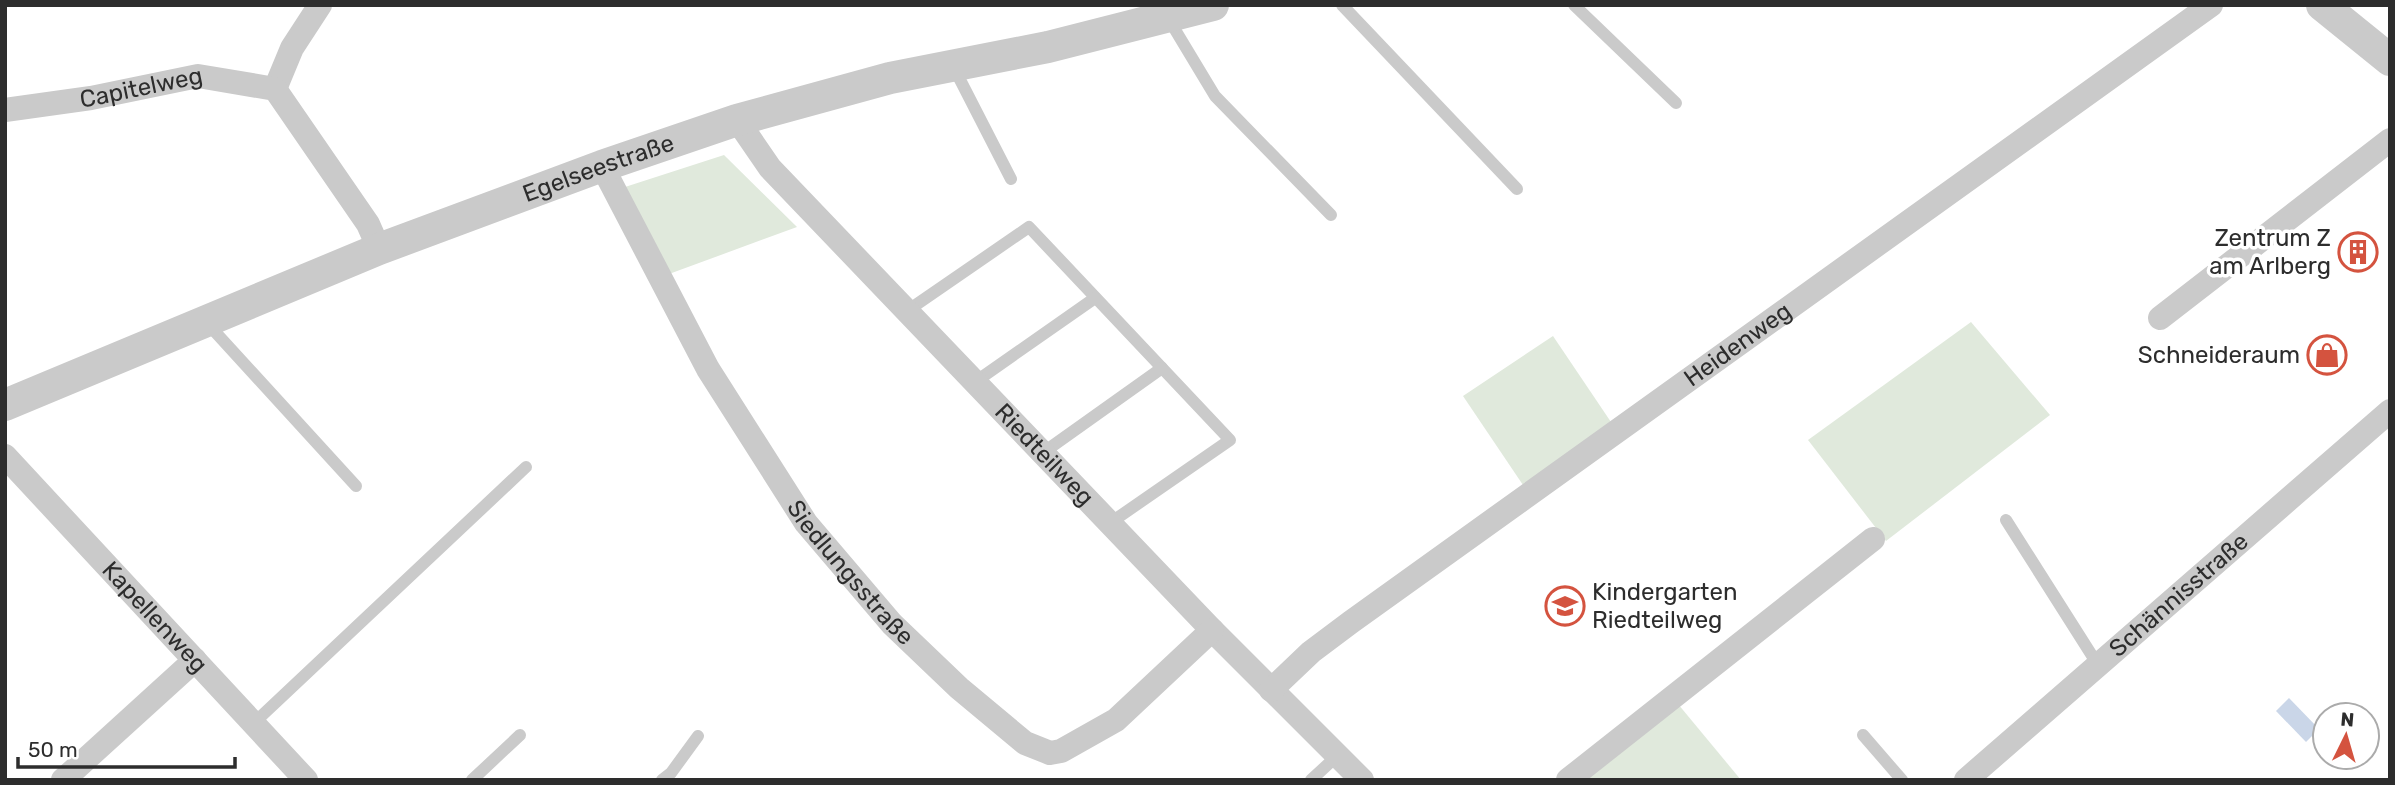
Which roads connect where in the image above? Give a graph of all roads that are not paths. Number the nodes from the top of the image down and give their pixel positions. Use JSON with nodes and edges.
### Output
{"nodes":[{"id":1,"x":320,"y":5,"type":"edge"},
{"id":2,"x":1213,"y":5,"type":"edge"},
{"id":3,"x":1342,"y":5,"type":"edge"},
{"id":4,"x":1574,"y":5,"type":"edge"},
{"id":5,"x":2211,"y":5,"type":"edge"},
{"id":6,"x":2329,"y":7,"type":"edge"},
{"id":7,"x":1167,"y":18,"type":"junction"},
{"id":8,"x":2390,"y":60,"type":"edge"},
{"id":9,"x":953,"y":66,"type":"junction"},
{"id":10,"x":275,"y":89,"type":"junction"},
{"id":11,"x":1676,"y":103,"type":"dead end"},
{"id":12,"x":5,"y":110,"type":"edge"},
{"id":13,"x":737,"y":120,"type":"junction"},
{"id":14,"x":2390,"y":140,"type":"edge"},
{"id":15,"x":602,"y":166,"type":"junction"},
{"id":16,"x":1012,"y":179,"type":"dead end"},
{"id":17,"x":1517,"y":189,"type":"dead end"},
{"id":18,"x":1331,"y":215,"type":"dead end"},
{"id":19,"x":379,"y":249,"type":"junction"},
{"id":20,"x":1095,"y":298,"type":"junction"},
{"id":21,"x":906,"y":310,"type":"junction"},
{"id":22,"x":2160,"y":318,"type":"dead end"},
{"id":23,"x":206,"y":322,"type":"junction"},
{"id":24,"x":1163,"y":368,"type":"junction"},
{"id":25,"x":975,"y":382,"type":"junction"},
{"id":26,"x":5,"y":405,"type":"edge"},
{"id":27,"x":2390,"y":411,"type":"edge"},
{"id":28,"x":1044,"y":452,"type":"junction"},
{"id":29,"x":5,"y":456,"type":"edge"},
{"id":30,"x":526,"y":467,"type":"dead end"},
{"id":31,"x":356,"y":486,"type":"dead end"},
{"id":32,"x":2006,"y":520,"type":"dead end"},
{"id":33,"x":1110,"y":523,"type":"junction"},
{"id":34,"x":1873,"y":539,"type":"dead end"},
{"id":35,"x":1213,"y":630,"type":"junction"},
{"id":36,"x":195,"y":660,"type":"junction"},
{"id":37,"x":2098,"y":665,"type":"junction"},
{"id":38,"x":1271,"y":690,"type":"junction"},
{"id":39,"x":254,"y":723,"type":"junction"},
{"id":40,"x":520,"y":735,"type":"dead end"},
{"id":41,"x":1863,"y":735,"type":"dead end"},
{"id":42,"x":698,"y":736,"type":"dead end"},
{"id":43,"x":1338,"y":755,"type":"junction"},
{"id":44,"x":64,"y":780,"type":"edge"},
{"id":45,"x":306,"y":780,"type":"edge"},
{"id":46,"x":472,"y":780,"type":"edge"},
{"id":47,"x":662,"y":780,"type":"edge"},
{"id":48,"x":1311,"y":780,"type":"edge"},
{"id":49,"x":1362,"y":780,"type":"edge"},
{"id":50,"x":1568,"y":780,"type":"edge"},
{"id":51,"x":1902,"y":780,"type":"edge"},
{"id":52,"x":1966,"y":780,"type":"edge"}],
"edges":[{"from":1,"to":10,"type":"street"},
{"from":2,"to":7,"type":"street","name":"Egelseestraße"},
{"from":3,"to":17,"type":"lane"},
{"from":4,"to":11,"type":"lane"},
{"from":5,"to":38,"type":"street","name":"Heidenweg"},
{"from":6,"to":8,"type":"street"},
{"from":7,"to":9,"type":"street","name":"Egelseestraße"},
{"from":7,"to":18,"type":"lane"},
{"from":9,"to":13,"type":"street","name":"Egelseestraße"},
{"from":9,"to":16,"type":"lane"},
{"from":10,"to":12,"type":"street","name":"Capitelweg"},
{"from":10,"to":19,"type":"street"},
{"from":13,"to":15,"type":"street","name":"Egelseestraße"},
{"from":13,"to":21,"type":"street","name":"Riedteilweg"},
{"from":14,"to":22,"type":"street"},
{"from":15,"to":19,"type":"street","name":"Egelseestraße"},
{"from":15,"to":35,"type":"street","name":"Siedlungsstraße"},
{"from":19,"to":23,"type":"street","name":"Egelseestraße"},
{"from":20,"to":21,"type":"lane"},
{"from":20,"to":24,"type":"lane"},
{"from":20,"to":25,"type":"lane"},
{"from":21,"to":25,"type":"street","name":"Riedteilweg"},
{"from":23,"to":26,"type":"street","name":"Egelseestraße"},
{"from":23,"to":31,"type":"lane"},
{"from":24,"to":28,"type":"lane"},
{"from":24,"to":33,"type":"lane"},
{"from":25,"to":28,"type":"street","name":"Riedteilweg"},
{"from":27,"to":37,"type":"street","name":"Schännisstraße"},
{"from":28,"to":33,"type":"street","name":"Riedteilweg"},
{"from":29,"to":36,"type":"street","name":"Kapellenweg"},
{"from":30,"to":39,"type":"lane"},
{"from":32,"to":37,"type":"lane"},
{"from":33,"to":35,"type":"street","name":"Riedteilweg"},
{"from":34,"to":50,"type":"street"},
{"from":35,"to":38,"type":"street","name":"Riedteilweg"},
{"from":36,"to":39,"type":"street","name":"Kapellenweg"},
{"from":36,"to":44,"type":"street"},
{"from":37,"to":52,"type":"street","name":"Schännisstraße"},
{"from":38,"to":43,"type":"street","name":"Riedteilweg"},
{"from":39,"to":45,"type":"street","name":"Kapellenweg"},
{"from":40,"to":46,"type":"lane"},
{"from":41,"to":51,"type":"lane"},
{"from":42,"to":47,"type":"lane"},
{"from":43,"to":48,"type":"lane"},
{"from":43,"to":49,"type":"street","name":"Riedteilweg"}]}
